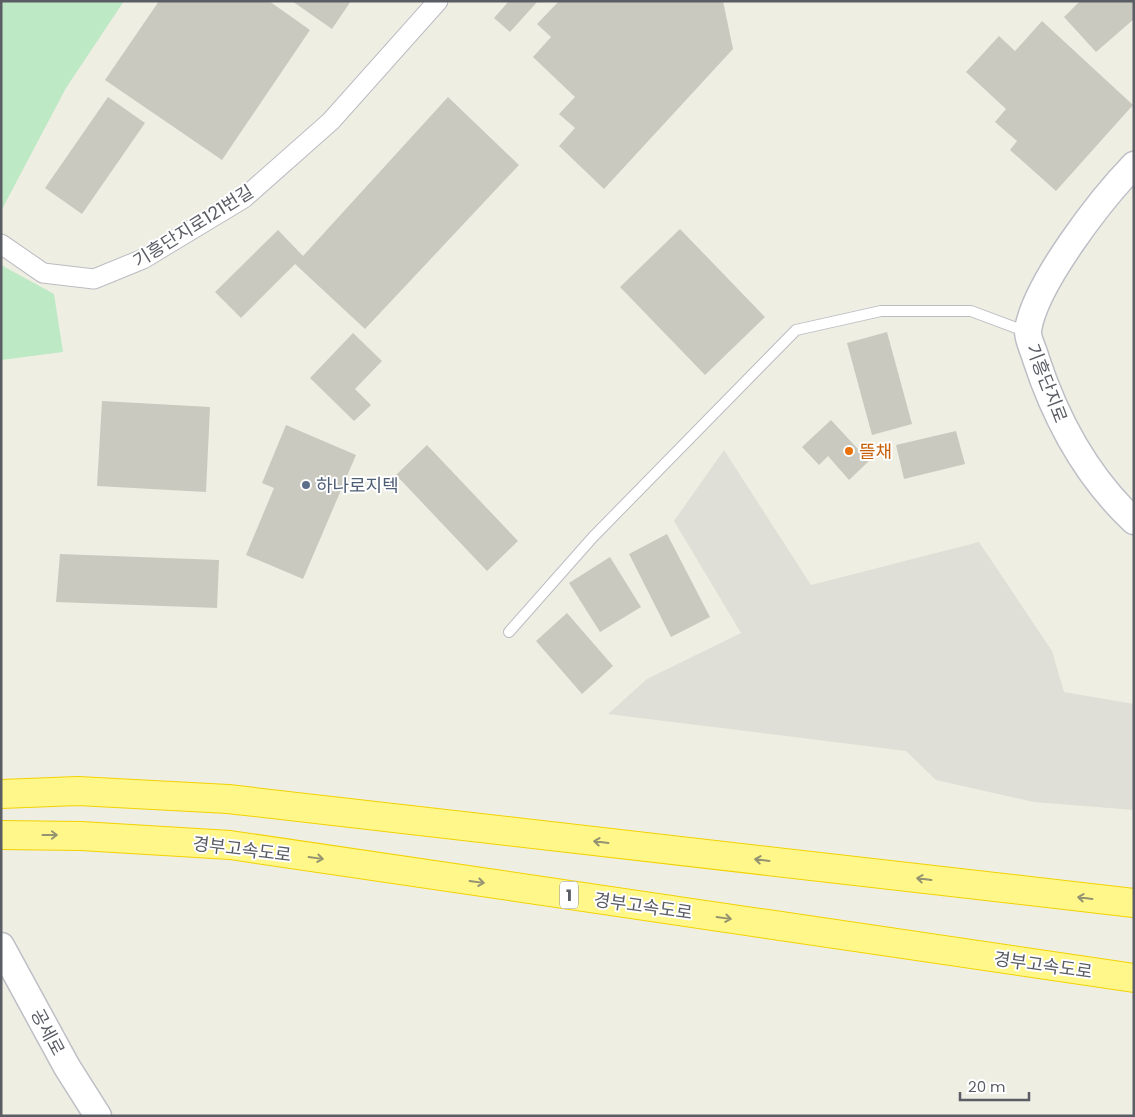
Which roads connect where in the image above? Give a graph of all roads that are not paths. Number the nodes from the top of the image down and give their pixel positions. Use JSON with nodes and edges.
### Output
{"nodes":[{"id":1,"x":438,"y":1,"type":"edge"},
{"id":2,"x":1134,"y":165,"type":"edge"},
{"id":3,"x":1,"y":244,"type":"edge"},
{"id":4,"x":1028,"y":332,"type":"junction"},
{"id":5,"x":1134,"y":521,"type":"edge"},
{"id":6,"x":509,"y":632,"type":"dead end"},
{"id":7,"x":1,"y":794,"type":"edge"},
{"id":8,"x":1,"y":835,"type":"edge"},
{"id":9,"x":1134,"y":903,"type":"edge"},
{"id":10,"x":1,"y":946,"type":"edge"},
{"id":11,"x":1134,"y":978,"type":"edge"},
{"id":12,"x":98,"y":1116,"type":"edge"}],
"edges":[{"from":1,"to":3,"type":"street","name":"기흥단지로121번길"},
{"from":2,"to":4,"type":"street","name":"기흥단지로"},
{"from":4,"to":5,"type":"street","name":"기흥단지로"},
{"from":4,"to":6,"type":"lane"},
{"from":9,"to":7,"type":"highway","one_way":true},
{"from":8,"to":11,"type":"highway","name":"경부고속도로","number":"1","one_way":true},
{"from":10,"to":12,"type":"street","name":"공세로"}]}
